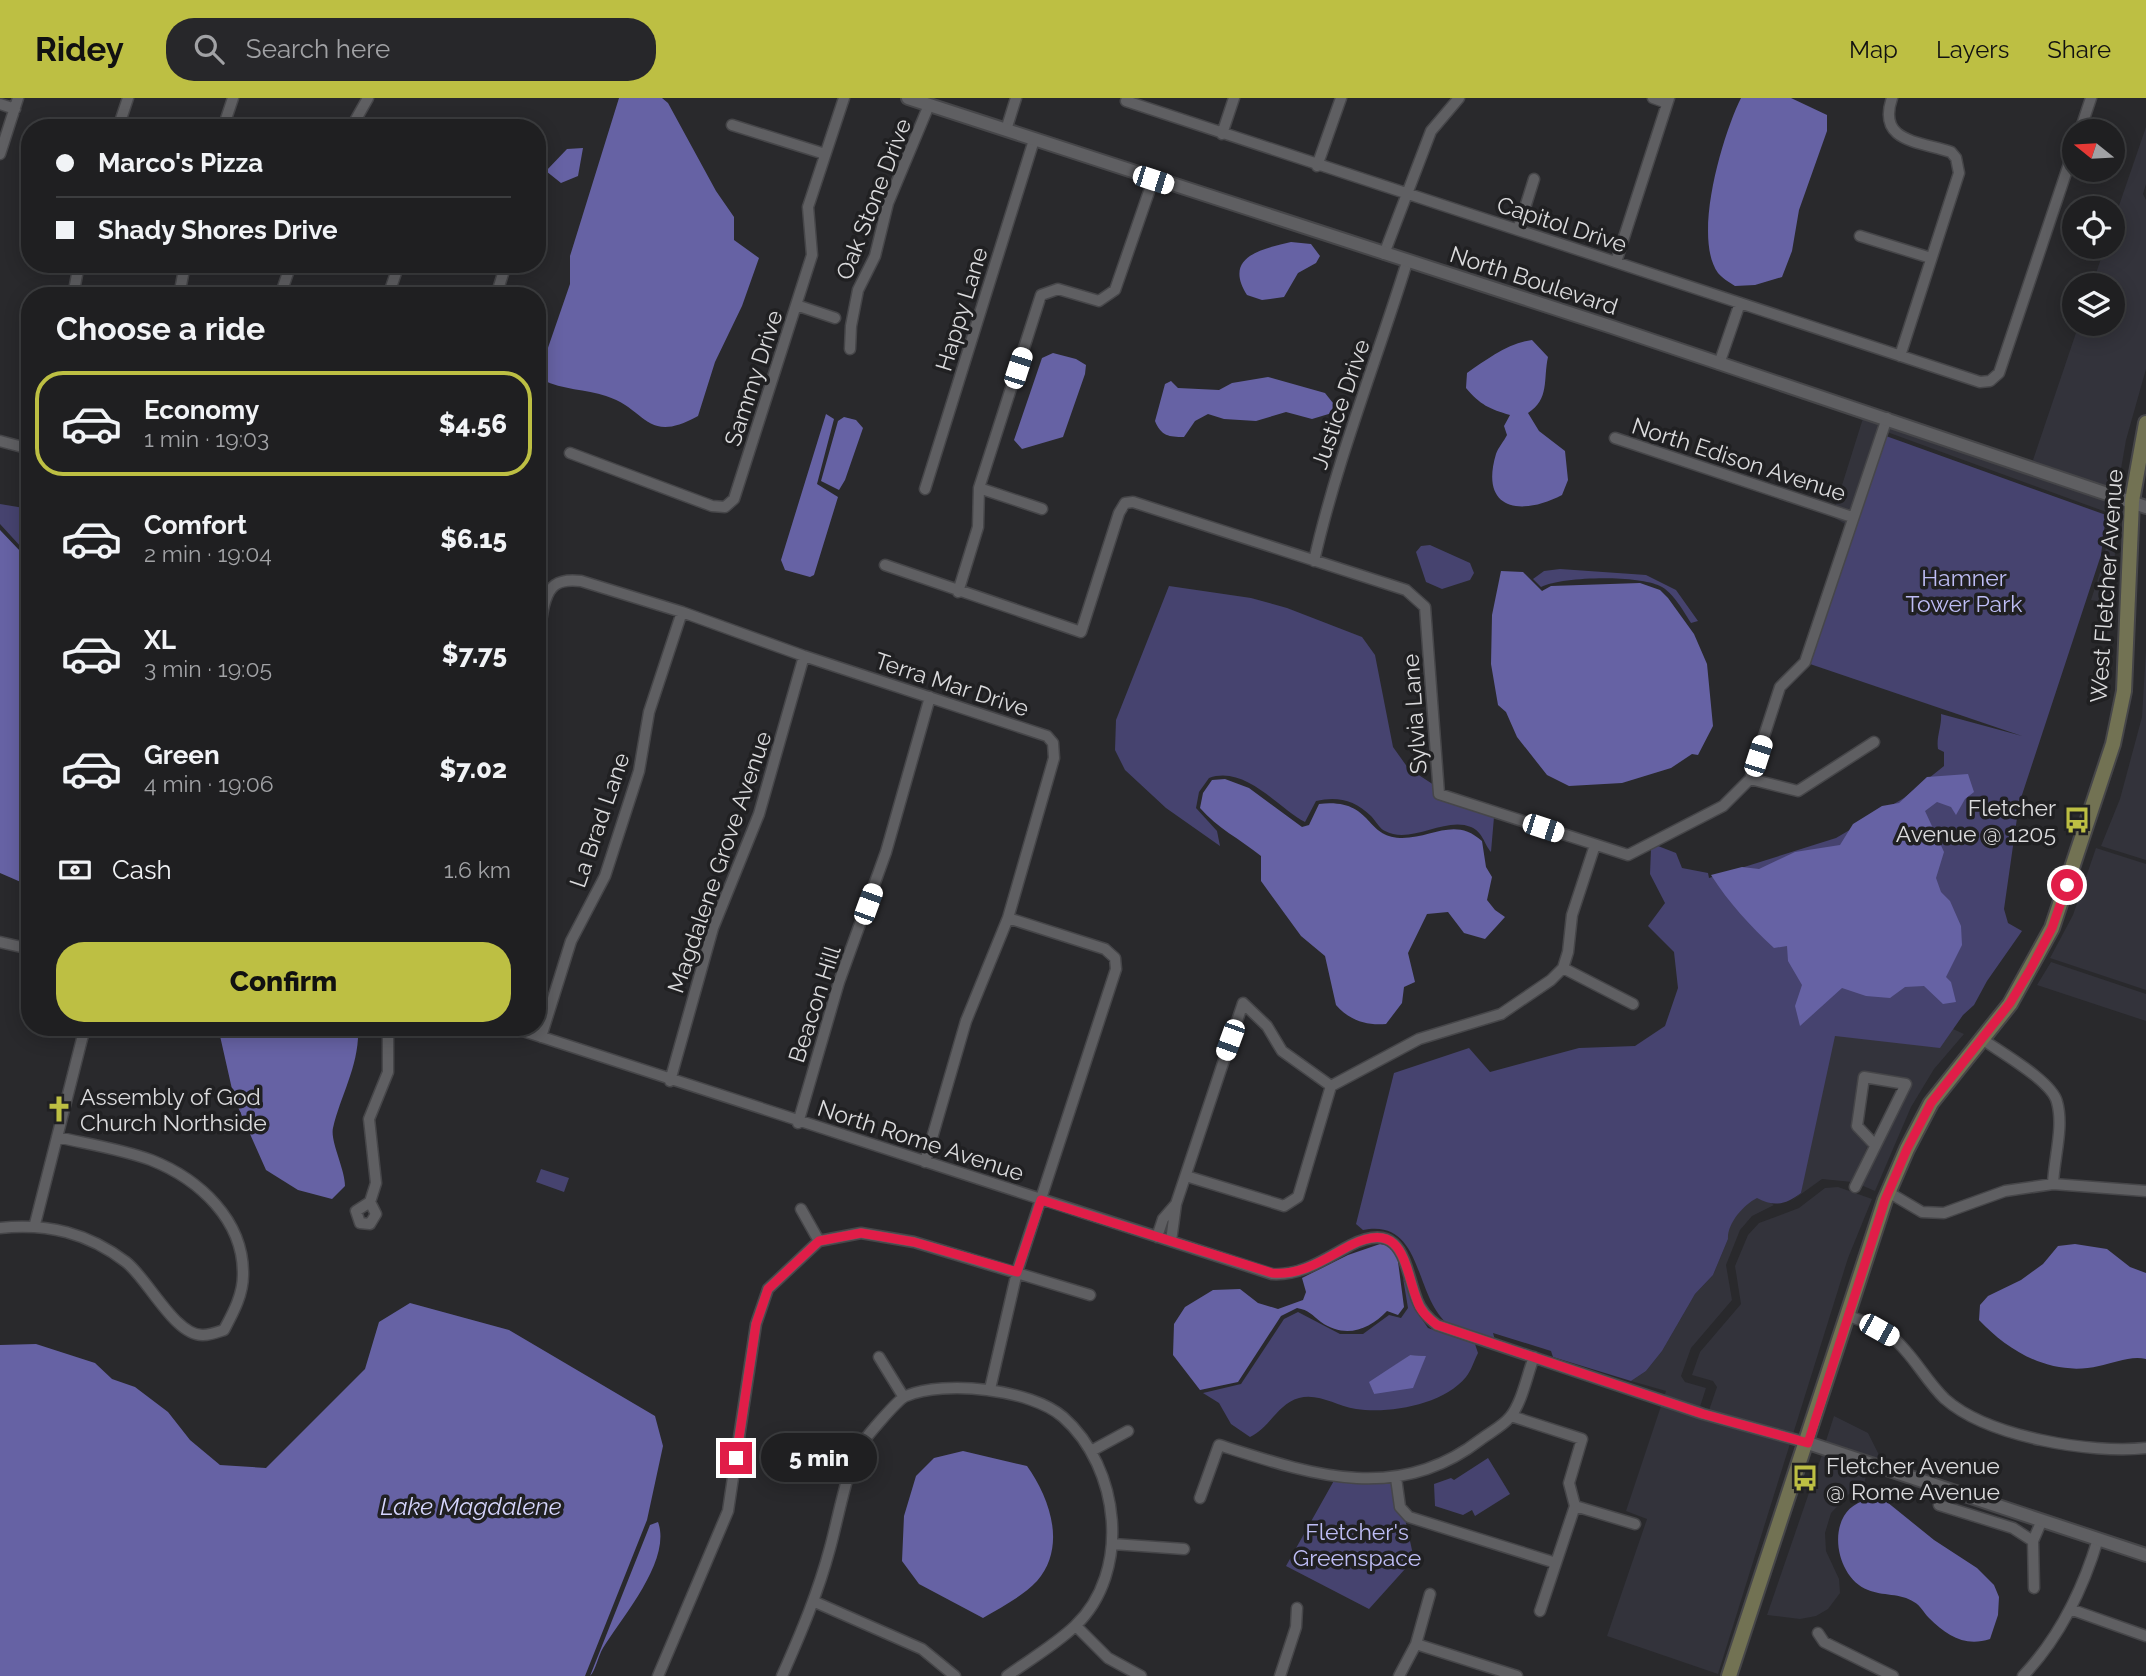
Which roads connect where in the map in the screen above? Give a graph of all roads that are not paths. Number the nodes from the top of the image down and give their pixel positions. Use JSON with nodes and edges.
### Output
{"nodes":[{"id":1,"x":128,"y":98,"type":"edge"},
{"id":2,"x":233,"y":98,"type":"edge"},
{"id":3,"x":368,"y":98,"type":"edge"},
{"id":4,"x":844,"y":98,"type":"edge"},
{"id":5,"x":908,"y":98,"type":"edge"},
{"id":6,"x":1016,"y":98,"type":"edge"},
{"id":7,"x":1127,"y":98,"type":"edge"},
{"id":8,"x":1234,"y":98,"type":"edge"},
{"id":9,"x":1341,"y":98,"type":"edge"},
{"id":10,"x":1459,"y":98,"type":"edge"},
{"id":11,"x":1653,"y":98,"type":"edge"},
{"id":12,"x":1892,"y":98,"type":"edge"},
{"id":13,"x":2091,"y":98,"type":"edge"},
{"id":14,"x":1668,"y":100,"type":"edge"},
{"id":15,"x":17,"y":103,"type":"edge"},
{"id":16,"x":0,"y":104,"type":"edge"},
{"id":17,"x":929,"y":105,"type":"junction"},
{"id":18,"x":121,"y":119,"type":"edge"},
{"id":19,"x":226,"y":119,"type":"edge"},
{"id":20,"x":356,"y":119,"type":"edge"},
{"id":21,"x":2084,"y":119,"type":"edge"},
{"id":22,"x":732,"y":125,"type":"dead end"},
{"id":23,"x":1006,"y":130,"type":"junction"},
{"id":24,"x":1222,"y":134,"type":"junction"},
{"id":25,"x":1034,"y":140,"type":"junction"},
{"id":26,"x":0,"y":154,"type":"edge"},
{"id":27,"x":825,"y":154,"type":"junction"},
{"id":28,"x":1317,"y":166,"type":"junction"},
{"id":29,"x":1534,"y":179,"type":"dead end"},
{"id":30,"x":1153,"y":180,"type":"junction"},
{"id":31,"x":2063,"y":182,"type":"edge"},
{"id":32,"x":1406,"y":193,"type":"junction"},
{"id":33,"x":1518,"y":230,"type":"junction"},
{"id":34,"x":1860,"y":236,"type":"dead end"},
{"id":35,"x":1384,"y":254,"type":"junction"},
{"id":36,"x":1931,"y":258,"type":"junction"},
{"id":37,"x":1407,"y":262,"type":"junction"},
{"id":38,"x":1616,"y":262,"type":"junction"},
{"id":39,"x":1740,"y":303,"type":"junction"},
{"id":40,"x":796,"y":305,"type":"junction"},
{"id":41,"x":835,"y":318,"type":"dead end"},
{"id":42,"x":850,"y":349,"type":"dead end"},
{"id":43,"x":1900,"y":356,"type":"junction"},
{"id":44,"x":1719,"y":364,"type":"junction"},
{"id":45,"x":1886,"y":418,"type":"junction"},
{"id":46,"x":2146,"y":423,"type":"edge"},
{"id":47,"x":1615,"y":438,"type":"dead end"},
{"id":48,"x":0,"y":442,"type":"edge"},
{"id":49,"x":21,"y":447,"type":"edge"},
{"id":50,"x":570,"y":453,"type":"dead end"},
{"id":51,"x":979,"y":488,"type":"junction"},
{"id":52,"x":925,"y":489,"type":"dead end"},
{"id":53,"x":2139,"y":504,"type":"edge"},
{"id":54,"x":1042,"y":509,"type":"dead end"},
{"id":55,"x":1852,"y":517,"type":"junction"},
{"id":56,"x":1314,"y":561,"type":"junction"},
{"id":57,"x":885,"y":565,"type":"dead end"},
{"id":58,"x":958,"y":592,"type":"junction"},
{"id":59,"x":546,"y":597,"type":"edge"},
{"id":60,"x":682,"y":612,"type":"junction"},
{"id":61,"x":804,"y":656,"type":"junction"},
{"id":62,"x":930,"y":697,"type":"junction"},
{"id":63,"x":1874,"y":742,"type":"dead end"},
{"id":64,"x":1750,"y":779,"type":"junction"},
{"id":65,"x":1595,"y":845,"type":"junction"},
{"id":66,"x":1008,"y":918,"type":"junction"},
{"id":67,"x":0,"y":942,"type":"edge"},
{"id":68,"x":21,"y":947,"type":"edge"},
{"id":69,"x":1563,"y":968,"type":"junction"},
{"id":70,"x":1633,"y":1004,"type":"dead end"},
{"id":71,"x":546,"y":1021,"type":"edge"},
{"id":72,"x":83,"y":1036,"type":"edge"},
{"id":73,"x":388,"y":1036,"type":"edge"},
{"id":74,"x":538,"y":1036,"type":"edge"},
{"id":75,"x":541,"y":1037,"type":"joint"},
{"id":76,"x":1982,"y":1039,"type":"junction"},
{"id":77,"x":670,"y":1081,"type":"junction"},
{"id":78,"x":1331,"y":1086,"type":"junction"},
{"id":79,"x":798,"y":1123,"type":"junction"},
{"id":80,"x":57,"y":1137,"type":"junction"},
{"id":81,"x":1874,"y":1144,"type":"junction"},
{"id":82,"x":925,"y":1162,"type":"junction"},
{"id":83,"x":1186,"y":1176,"type":"junction"},
{"id":84,"x":2053,"y":1184,"type":"junction"},
{"id":85,"x":1855,"y":1187,"type":"dead end"},
{"id":86,"x":2146,"y":1191,"type":"edge"},
{"id":87,"x":1888,"y":1192,"type":"junction"},
{"id":88,"x":1041,"y":1200,"type":"junction"},
{"id":89,"x":370,"y":1202,"type":"dead end"},
{"id":90,"x":1176,"y":1204,"type":"junction"},
{"id":91,"x":802,"y":1209,"type":"dead end"},
{"id":92,"x":35,"y":1224,"type":"junction"},
{"id":93,"x":0,"y":1228,"type":"edge"},
{"id":94,"x":1157,"y":1237,"type":"junction"},
{"id":95,"x":819,"y":1241,"type":"junction"},
{"id":96,"x":1171,"y":1241,"type":"junction"},
{"id":97,"x":1017,"y":1272,"type":"junction"},
{"id":98,"x":1090,"y":1295,"type":"dead end"},
{"id":99,"x":1849,"y":1316,"type":"junction"},
{"id":100,"x":879,"y":1357,"type":"dead end"},
{"id":101,"x":1535,"y":1357,"type":"junction"},
{"id":102,"x":990,"y":1389,"type":"junction"},
{"id":103,"x":903,"y":1396,"type":"junction"},
{"id":104,"x":1511,"y":1416,"type":"junction"},
{"id":105,"x":1128,"y":1431,"type":"dead end"},
{"id":106,"x":1808,"y":1443,"type":"junction"},
{"id":107,"x":2146,"y":1448,"type":"edge"},
{"id":108,"x":1093,"y":1450,"type":"junction"},
{"id":109,"x":1396,"y":1478,"type":"junction"},
{"id":110,"x":1200,"y":1498,"type":"dead end"},
{"id":111,"x":1938,"y":1505,"type":"dead end"},
{"id":112,"x":1575,"y":1506,"type":"junction"},
{"id":113,"x":2042,"y":1520,"type":"junction"},
{"id":114,"x":1635,"y":1524,"type":"dead end"},
{"id":115,"x":2098,"y":1539,"type":"junction"},
{"id":116,"x":2033,"y":1541,"type":"junction"},
{"id":117,"x":1113,"y":1544,"type":"junction"},
{"id":118,"x":1184,"y":1549,"type":"dead end"},
{"id":119,"x":2146,"y":1555,"type":"edge"},
{"id":120,"x":1556,"y":1563,"type":"junction"},
{"id":121,"x":2034,"y":1588,"type":"dead end"},
{"id":122,"x":1430,"y":1594,"type":"dead end"},
{"id":123,"x":815,"y":1602,"type":"junction"},
{"id":124,"x":1297,"y":1608,"type":"dead end"},
{"id":125,"x":2070,"y":1609,"type":"junction"},
{"id":126,"x":1540,"y":1611,"type":"dead end"},
{"id":127,"x":1076,"y":1626,"type":"junction"},
{"id":128,"x":1818,"y":1633,"type":"dead end"},
{"id":129,"x":2146,"y":1636,"type":"edge"},
{"id":130,"x":1416,"y":1644,"type":"junction"},
{"id":131,"x":658,"y":1676,"type":"edge"},
{"id":132,"x":782,"y":1676,"type":"edge"},
{"id":133,"x":955,"y":1676,"type":"edge"},
{"id":134,"x":1007,"y":1676,"type":"edge"},
{"id":135,"x":1141,"y":1676,"type":"edge"},
{"id":136,"x":1280,"y":1676,"type":"edge"},
{"id":137,"x":1399,"y":1676,"type":"edge"},
{"id":138,"x":1517,"y":1676,"type":"edge"},
{"id":139,"x":1729,"y":1676,"type":"edge"},
{"id":140,"x":1892,"y":1676,"type":"edge"},
{"id":141,"x":2023,"y":1676,"type":"edge"}],
"edges":[{"from":1,"to":18,"type":"street"},
{"from":2,"to":19,"type":"street"},
{"from":3,"to":20,"type":"street"},
{"from":4,"to":27,"type":"street","name":"Sammy Drive"},
{"from":5,"to":17,"type":"street","name":"North Boulevard"},
{"from":6,"to":23,"type":"street"},
{"from":7,"to":24,"type":"street","name":"Capitol Drive"},
{"from":8,"to":24,"type":"street"},
{"from":9,"to":28,"type":"street"},
{"from":10,"to":32,"type":"street"},
{"from":11,"to":14,"type":"street"},
{"from":12,"to":36,"type":"street"},
{"from":13,"to":21,"type":"street"},
{"from":14,"to":38,"type":"street"},
{"from":15,"to":16,"type":"street"},
{"from":15,"to":26,"type":"street"},
{"from":17,"to":23,"type":"street","name":"North Boulevard"},
{"from":17,"to":42,"type":"street","name":"Oak Stone Drive"},
{"from":22,"to":27,"type":"street"},
{"from":23,"to":25,"type":"street","name":"North Boulevard"},
{"from":24,"to":28,"type":"street","name":"Capitol Drive"},
{"from":25,"to":30,"type":"street","name":"North Boulevard"},
{"from":25,"to":52,"type":"street","name":"Happy Lane"},
{"from":27,"to":40,"type":"street","name":"Sammy Drive"},
{"from":28,"to":32,"type":"street","name":"Capitol Drive"},
{"from":29,"to":33,"type":"street"},
{"from":30,"to":35,"type":"street","name":"North Boulevard"},
{"from":30,"to":51,"type":"street"},
{"from":31,"to":43,"type":"street","name":"Capitol Drive"},
{"from":32,"to":33,"type":"street","name":"Capitol Drive"},
{"from":32,"to":35,"type":"street"},
{"from":33,"to":38,"type":"street","name":"Capitol Drive"},
{"from":34,"to":36,"type":"street"},
{"from":35,"to":37,"type":"street","name":"North Boulevard"},
{"from":36,"to":43,"type":"street"},
{"from":37,"to":44,"type":"street","name":"North Boulevard"},
{"from":37,"to":56,"type":"street","name":"Justice Drive"},
{"from":38,"to":39,"type":"street","name":"Capitol Drive"},
{"from":39,"to":43,"type":"street","name":"Capitol Drive"},
{"from":39,"to":44,"type":"street"},
{"from":40,"to":41,"type":"street"},
{"from":40,"to":50,"type":"street","name":"Sammy Drive"},
{"from":44,"to":45,"type":"street","name":"North Boulevard"},
{"from":45,"to":53,"type":"street","name":"North Boulevard"},
{"from":45,"to":55,"type":"street","name":"Sylvia Lane"},
{"from":46,"to":53,"type":"main road","name":"West Fletcher Avenue"},
{"from":47,"to":55,"type":"street","name":"North Edison Avenue"},
{"from":48,"to":49,"type":"street"},
{"from":51,"to":54,"type":"street"},
{"from":51,"to":58,"type":"street"},
{"from":53,"to":76,"type":"main road","name":"West Fletcher Avenue"},
{"from":55,"to":64,"type":"street","name":"Sylvia Lane"},
{"from":56,"to":58,"type":"street","name":"Sylvia Lane"},
{"from":56,"to":65,"type":"street","name":"Sylvia Lane"},
{"from":57,"to":58,"type":"street"},
{"from":59,"to":60,"type":"street","name":"Terra Mar Drive"},
{"from":60,"to":61,"type":"street","name":"Terra Mar Drive"},
{"from":60,"to":71,"type":"street","name":"La Brad Lane"},
{"from":61,"to":62,"type":"street","name":"Terra Mar Drive"},
{"from":61,"to":77,"type":"street","name":"Magdalene Grove Avenue"},
{"from":62,"to":66,"type":"street","name":"Terra Mar Drive"},
{"from":62,"to":79,"type":"street","name":"Beacon Hill"},
{"from":63,"to":64,"type":"street"},
{"from":64,"to":65,"type":"street","name":"Sylvia Lane"},
{"from":65,"to":69,"type":"street"},
{"from":66,"to":82,"type":"street","name":"Terra Mar Drive"},
{"from":66,"to":88,"type":"street"},
{"from":67,"to":68,"type":"street"},
{"from":69,"to":70,"type":"street"},
{"from":69,"to":78,"type":"street"},
{"from":72,"to":80,"type":"street"},
{"from":73,"to":89,"type":"street"},
{"from":74,"to":75,"type":"street","name":"North Rome Avenue"},
{"from":75,"to":77,"type":"street","name":"North Rome Avenue"},
{"from":76,"to":84,"type":"street"},
{"from":76,"to":87,"type":"main road","name":"West Fletcher Avenue"},
{"from":77,"to":79,"type":"street","name":"North Rome Avenue"},
{"from":78,"to":83,"type":"street"},
{"from":78,"to":83,"type":"street"},
{"from":79,"to":82,"type":"street","name":"North Rome Avenue"},
{"from":80,"to":92,"type":"street"},
{"from":80,"to":92,"type":"street"},
{"from":81,"to":81,"type":"street"},
{"from":81,"to":85,"type":"street"},
{"from":82,"to":88,"type":"street","name":"North Rome Avenue"},
{"from":83,"to":90,"type":"street"},
{"from":84,"to":86,"type":"street"},
{"from":84,"to":87,"type":"street"},
{"from":87,"to":99,"type":"main road","name":"West Fletcher Avenue"},
{"from":88,"to":94,"type":"street","name":"North Rome Avenue"},
{"from":88,"to":97,"type":"street"},
{"from":90,"to":94,"type":"street"},
{"from":90,"to":96,"type":"street"},
{"from":91,"to":95,"type":"street"},
{"from":92,"to":93,"type":"street"},
{"from":94,"to":96,"type":"street","name":"North Rome Avenue"},
{"from":95,"to":97,"type":"street"},
{"from":95,"to":131,"type":"street"},
{"from":96,"to":101,"type":"street","name":"North Rome Avenue"},
{"from":97,"to":98,"type":"street"},
{"from":97,"to":102,"type":"street"},
{"from":99,"to":106,"type":"main road","name":"West Fletcher Avenue"},
{"from":99,"to":107,"type":"street"},
{"from":100,"to":103,"type":"street"},
{"from":101,"to":104,"type":"street"},
{"from":101,"to":106,"type":"street","name":"North Rome Avenue"},
{"from":102,"to":103,"type":"street"},
{"from":102,"to":108,"type":"street"},
{"from":103,"to":123,"type":"street"},
{"from":104,"to":109,"type":"street"},
{"from":104,"to":112,"type":"street"},
{"from":105,"to":108,"type":"street"},
{"from":106,"to":113,"type":"street","name":"North Rome Avenue"},
{"from":106,"to":139,"type":"main road","name":"West Fletcher Avenue"},
{"from":108,"to":117,"type":"street"},
{"from":109,"to":110,"type":"street"},
{"from":109,"to":120,"type":"street"},
{"from":111,"to":116,"type":"street"},
{"from":112,"to":114,"type":"street"},
{"from":112,"to":120,"type":"street"},
{"from":113,"to":115,"type":"street","name":"North Rome Avenue"},
{"from":113,"to":116,"type":"street"},
{"from":115,"to":119,"type":"street","name":"North Rome Avenue"},
{"from":115,"to":125,"type":"street"},
{"from":116,"to":121,"type":"street"},
{"from":117,"to":118,"type":"street"},
{"from":117,"to":127,"type":"street"},
{"from":120,"to":126,"type":"street"},
{"from":122,"to":130,"type":"street"},
{"from":123,"to":132,"type":"street"},
{"from":123,"to":133,"type":"street"},
{"from":124,"to":136,"type":"street"},
{"from":125,"to":129,"type":"street"},
{"from":125,"to":141,"type":"street"},
{"from":127,"to":134,"type":"street"},
{"from":127,"to":135,"type":"street"},
{"from":128,"to":140,"type":"street"},
{"from":130,"to":137,"type":"street"},
{"from":130,"to":138,"type":"street"}]}
